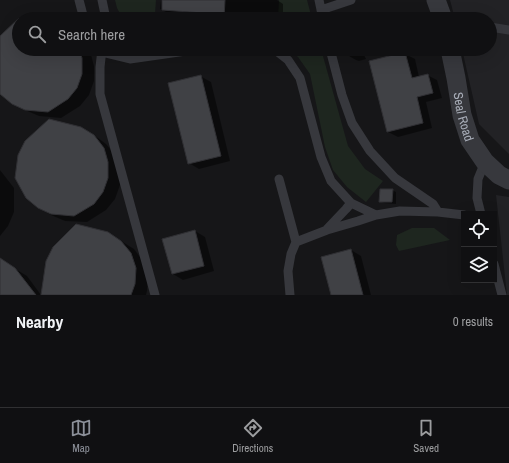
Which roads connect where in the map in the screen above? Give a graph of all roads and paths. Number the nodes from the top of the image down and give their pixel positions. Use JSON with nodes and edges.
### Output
{"nodes":[{"id":1,"x":79,"y":0,"type":"edge"},
{"id":2,"x":102,"y":0,"type":"edge"},
{"id":3,"x":319,"y":0,"type":"edge"},
{"id":4,"x":351,"y":0,"type":"edge"},
{"id":5,"x":436,"y":0,"type":"edge"},
{"id":6,"x":82,"y":12,"type":"edge"},
{"id":7,"x":105,"y":12,"type":"edge"},
{"id":8,"x":321,"y":12,"type":"edge"},
{"id":9,"x":328,"y":12,"type":"edge"},
{"id":10,"x":440,"y":12,"type":"edge"},
{"id":11,"x":497,"y":28,"type":"edge"},
{"id":12,"x":509,"y":30,"type":"edge"},
{"id":13,"x":101,"y":56,"type":"edge"},
{"id":14,"x":120,"y":56,"type":"edge"},
{"id":15,"x":151,"y":56,"type":"edge"},
{"id":16,"x":283,"y":56,"type":"edge"},
{"id":17,"x":332,"y":56,"type":"edge"},
{"id":18,"x":451,"y":56,"type":"edge"},
{"id":19,"x":485,"y":162,"type":"junction"},
{"id":20,"x":504,"y":177,"type":"edge"},
{"id":21,"x":279,"y":179,"type":"dead end"},
{"id":22,"x":351,"y":203,"type":"junction"},
{"id":23,"x":480,"y":211,"type":"edge"},
{"id":24,"x":438,"y":212,"type":"junction"},
{"id":25,"x":376,"y":215,"type":"junction"},
{"id":26,"x":461,"y":215,"type":"edge"},
{"id":27,"x":326,"y":230,"type":"junction"},
{"id":28,"x":296,"y":242,"type":"junction"},
{"id":29,"x":497,"y":276,"type":"edge"},
{"id":30,"x":155,"y":295,"type":"edge"},
{"id":31,"x":290,"y":295,"type":"edge"},
{"id":32,"x":502,"y":295,"type":"edge"}],
"edges":[{"from":1,"to":6,"type":"lane"},
{"from":2,"to":7,"type":"lane"},
{"from":3,"to":8,"type":"lane"},
{"from":4,"to":9,"type":"lane"},
{"from":5,"to":10,"type":"street"},
{"from":11,"to":12,"type":"lane"},
{"from":13,"to":30,"type":"lane"},
{"from":14,"to":15,"type":"lane"},
{"from":16,"to":22,"type":"lane"},
{"from":17,"to":24,"type":"lane"},
{"from":18,"to":19,"type":"street","name":"Seal Road"},
{"from":19,"to":20,"type":"street","name":"Seal Road"},
{"from":19,"to":23,"type":"lane"},
{"from":21,"to":28,"type":"lane"},
{"from":22,"to":25,"type":"lane"},
{"from":22,"to":27,"type":"lane"},
{"from":24,"to":25,"type":"lane"},
{"from":24,"to":26,"type":"lane"},
{"from":25,"to":27,"type":"lane"},
{"from":27,"to":28,"type":"lane"},
{"from":28,"to":31,"type":"lane"},
{"from":29,"to":32,"type":"lane"}]}
